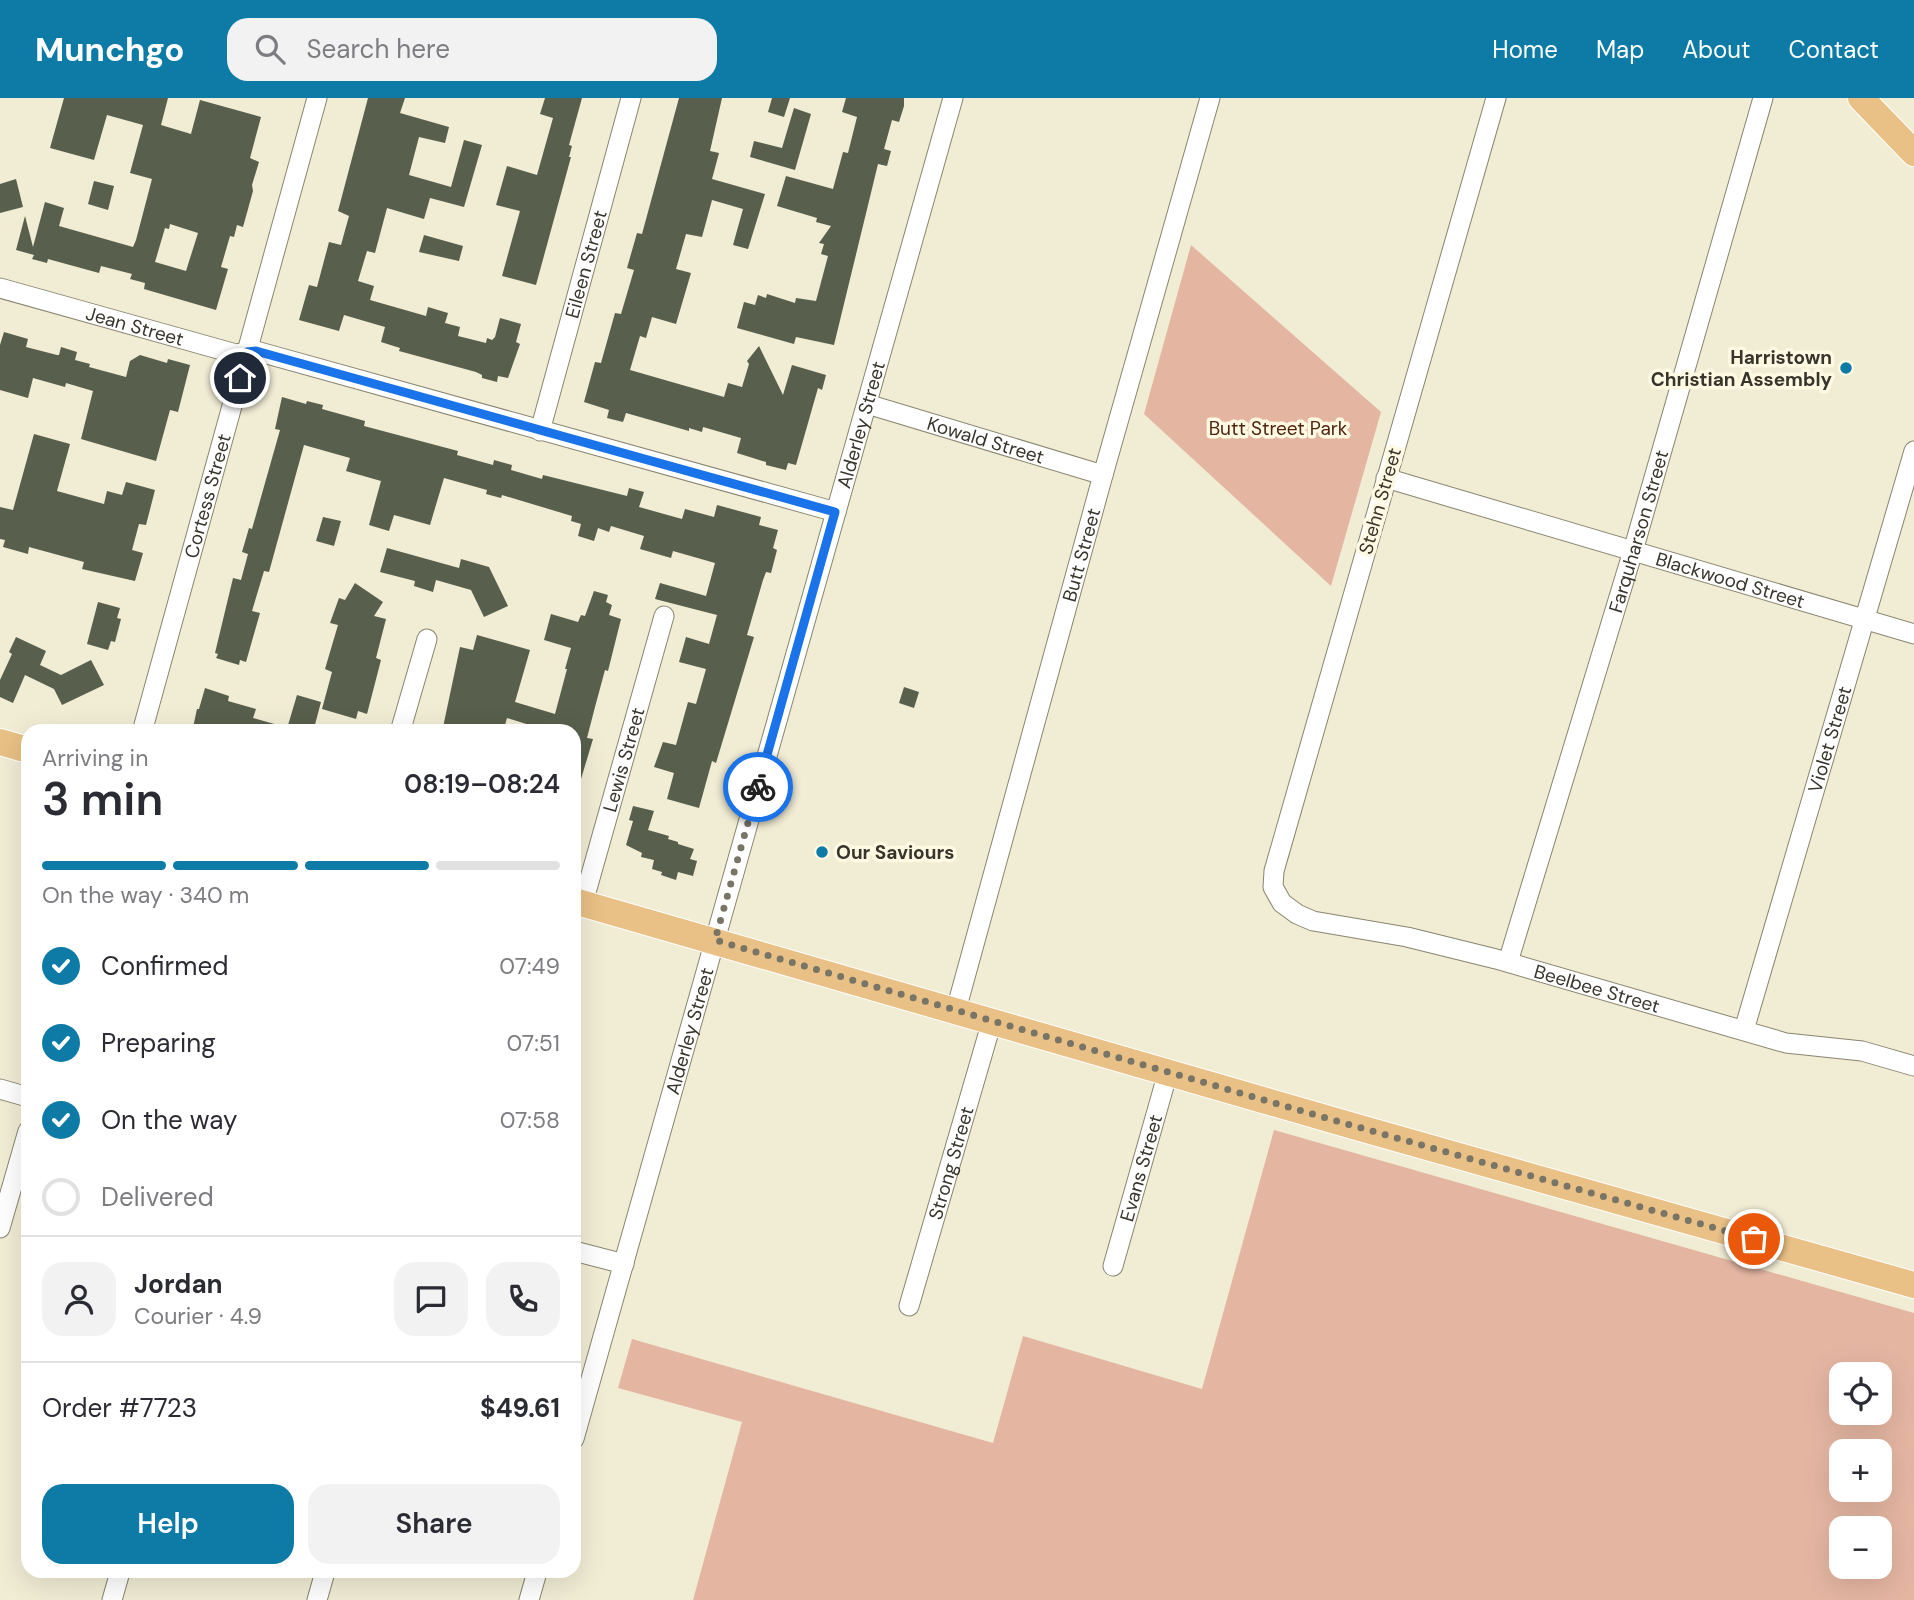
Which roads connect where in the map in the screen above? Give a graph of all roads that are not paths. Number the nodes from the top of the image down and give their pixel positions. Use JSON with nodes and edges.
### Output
{"nodes":[{"id":1,"x":317,"y":98,"type":"edge"},
{"id":2,"x":631,"y":98,"type":"edge"},
{"id":3,"x":953,"y":98,"type":"edge"},
{"id":4,"x":1210,"y":98,"type":"edge"},
{"id":5,"x":1496,"y":98,"type":"edge"},
{"id":6,"x":1763,"y":98,"type":"edge"},
{"id":7,"x":1861,"y":98,"type":"edge"},
{"id":8,"x":1914,"y":153,"type":"edge"},
{"id":9,"x":0,"y":288,"type":"edge"},
{"id":10,"x":247,"y":352,"type":"junction"},
{"id":11,"x":867,"y":404,"type":"junction"},
{"id":12,"x":540,"y":431,"type":"junction"},
{"id":13,"x":1914,"y":451,"type":"edge"},
{"id":14,"x":1104,"y":474,"type":"junction"},
{"id":15,"x":1386,"y":478,"type":"junction"},
{"id":16,"x":835,"y":512,"type":"junction"},
{"id":17,"x":1633,"y":551,"type":"junction"},
{"id":18,"x":664,"y":616,"type":"dead end"},
{"id":19,"x":1865,"y":620,"type":"junction"},
{"id":20,"x":1914,"y":634,"type":"edge"},
{"id":21,"x":427,"y":639,"type":"dead end"},
{"id":22,"x":144,"y":724,"type":"edge"},
{"id":23,"x":402,"y":724,"type":"edge"},
{"id":24,"x":0,"y":742,"type":"edge"},
{"id":25,"x":21,"y":748,"type":"edge"},
{"id":26,"x":581,"y":892,"type":"edge"},
{"id":27,"x":581,"y":903,"type":"edge"},
{"id":28,"x":1282,"y":903,"type":"joint"},
{"id":29,"x":715,"y":940,"type":"junction"},
{"id":30,"x":1508,"y":962,"type":"junction"},
{"id":31,"x":956,"y":1010,"type":"junction"},
{"id":32,"x":992,"y":1021,"type":"junction"},
{"id":33,"x":1744,"y":1030,"type":"junction"},
{"id":34,"x":1914,"y":1066,"type":"edge"},
{"id":35,"x":1168,"y":1072,"type":"junction"},
{"id":36,"x":0,"y":1089,"type":"edge"},
{"id":37,"x":21,"y":1095,"type":"edge"},
{"id":38,"x":21,"y":1155,"type":"edge"},
{"id":39,"x":0,"y":1228,"type":"edge"},
{"id":40,"x":581,"y":1253,"type":"edge"},
{"id":41,"x":624,"y":1264,"type":"junction"},
{"id":42,"x":1113,"y":1266,"type":"dead end"},
{"id":43,"x":1914,"y":1285,"type":"edge"},
{"id":44,"x":909,"y":1306,"type":"dead end"},
{"id":45,"x":581,"y":1414,"type":"edge"},
{"id":46,"x":118,"y":1578,"type":"edge"},
{"id":47,"x":323,"y":1578,"type":"edge"},
{"id":48,"x":535,"y":1578,"type":"edge"},
{"id":49,"x":112,"y":1600,"type":"edge"},
{"id":50,"x":317,"y":1600,"type":"edge"},
{"id":51,"x":528,"y":1600,"type":"edge"}],
"edges":[{"from":1,"to":10,"type":"street","name":"Cortess Street"},
{"from":2,"to":12,"type":"street","name":"Eileen Street"},
{"from":3,"to":11,"type":"street","name":"Alderley Street"},
{"from":4,"to":14,"type":"street","name":"Butt Street"},
{"from":5,"to":15,"type":"street","name":"Stehn Street"},
{"from":6,"to":17,"type":"street","name":"Farquharson Street"},
{"from":7,"to":8,"type":"main road"},
{"from":9,"to":10,"type":"street","name":"Jean Street"},
{"from":10,"to":12,"type":"street","name":"Jean Street"},
{"from":10,"to":22,"type":"street","name":"Cortess Street"},
{"from":11,"to":14,"type":"street","name":"Kowald Street"},
{"from":11,"to":16,"type":"street","name":"Alderley Street"},
{"from":12,"to":16,"type":"street","name":"Jean Street"},
{"from":13,"to":19,"type":"street","name":"Violet Street"},
{"from":14,"to":31,"type":"street","name":"Butt Street"},
{"from":15,"to":17,"type":"street","name":"Blackwood Street"},
{"from":15,"to":28,"type":"street","name":"Stehn Street"},
{"from":16,"to":29,"type":"street","name":"Alderley Street"},
{"from":17,"to":19,"type":"street","name":"Blackwood Street"},
{"from":17,"to":30,"type":"street","name":"Farquharson Street"},
{"from":18,"to":26,"type":"street","name":"Lewis Street"},
{"from":19,"to":20,"type":"street","name":"Blackwood Street"},
{"from":19,"to":33,"type":"street","name":"Violet Street"},
{"from":21,"to":23,"type":"street"},
{"from":24,"to":25,"type":"main road"},
{"from":27,"to":29,"type":"main road"},
{"from":28,"to":30,"type":"street","name":"Beelbee Street"},
{"from":29,"to":31,"type":"main road"},
{"from":29,"to":41,"type":"street","name":"Alderley Street"},
{"from":30,"to":33,"type":"street","name":"Beelbee Street"},
{"from":31,"to":32,"type":"main road"},
{"from":32,"to":35,"type":"main road"},
{"from":32,"to":44,"type":"street","name":"Strong Street"},
{"from":33,"to":34,"type":"street","name":"Beelbee Street"},
{"from":35,"to":42,"type":"street","name":"Evans Street"},
{"from":35,"to":43,"type":"main road"},
{"from":36,"to":37,"type":"street"},
{"from":38,"to":39,"type":"street"},
{"from":40,"to":41,"type":"street"},
{"from":41,"to":45,"type":"street","name":"Alderley Street"},
{"from":46,"to":49,"type":"street"},
{"from":47,"to":50,"type":"street"},
{"from":48,"to":51,"type":"street"}]}
